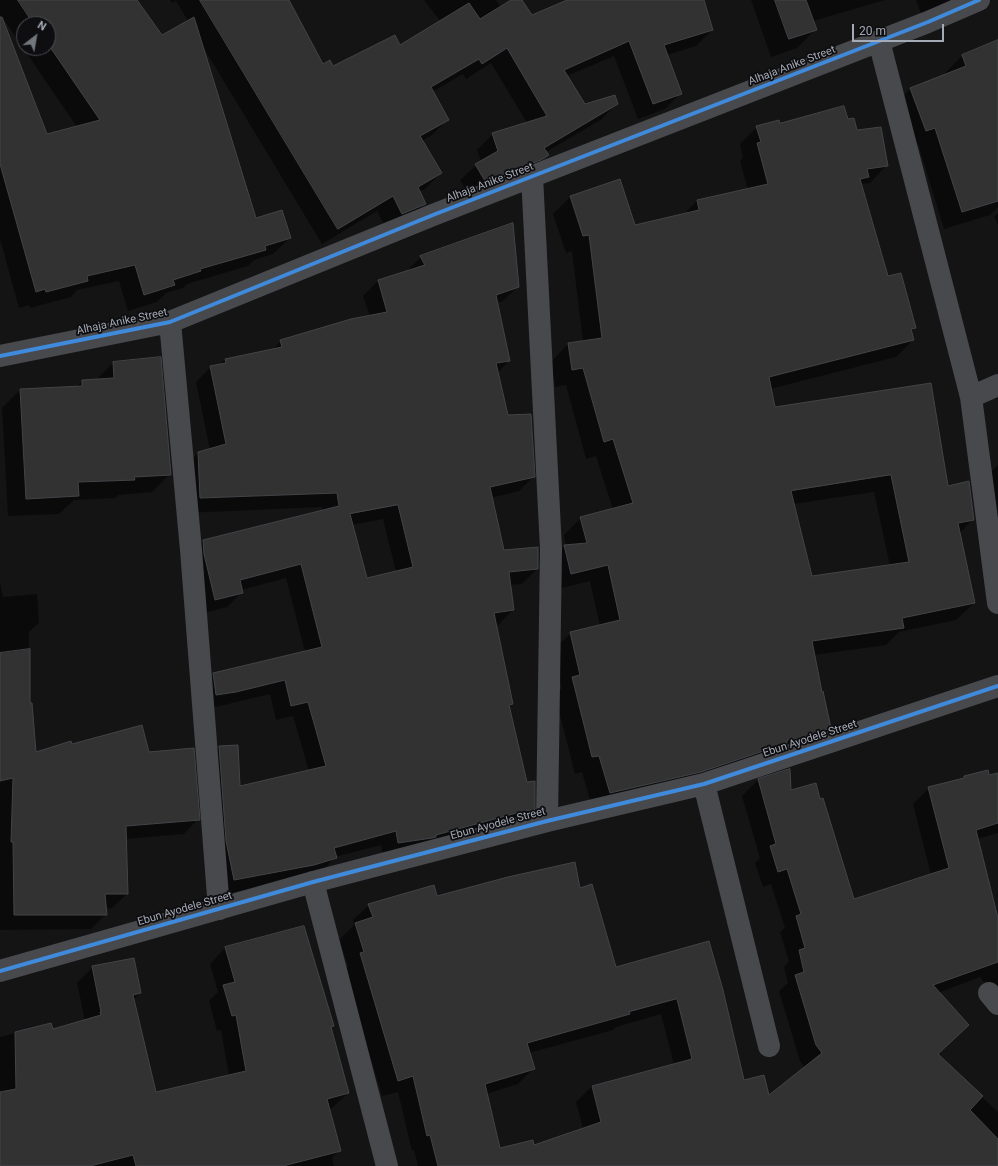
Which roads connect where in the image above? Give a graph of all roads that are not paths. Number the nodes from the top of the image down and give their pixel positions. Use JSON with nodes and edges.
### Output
{"nodes":[{"id":1,"x":978,"y":0,"type":"edge"},
{"id":2,"x":879,"y":41,"type":"junction"},
{"id":3,"x":532,"y":176,"type":"junction"},
{"id":4,"x":170,"y":322,"type":"junction"},
{"id":5,"x":0,"y":356,"type":"edge"},
{"id":6,"x":998,"y":385,"type":"edge"},
{"id":7,"x":971,"y":397,"type":"junction"},
{"id":8,"x":998,"y":603,"type":"edge"},
{"id":9,"x":998,"y":686,"type":"edge"},
{"id":10,"x":704,"y":784,"type":"junction"},
{"id":11,"x":547,"y":821,"type":"junction"},
{"id":12,"x":313,"y":882,"type":"junction"},
{"id":13,"x":219,"y":909,"type":"junction"},
{"id":14,"x":0,"y":971,"type":"edge"},
{"id":15,"x":768,"y":1046,"type":"dead end"},
{"id":16,"x":387,"y":1166,"type":"edge"}],
"edges":[{"from":1,"to":2,"type":"street","name":"Alhaja Anike Street"},
{"from":2,"to":3,"type":"street","name":"Alhaja Anike Street"},
{"from":2,"to":7,"type":"street"},
{"from":3,"to":4,"type":"street","name":"Alhaja Anike Street"},
{"from":3,"to":11,"type":"street"},
{"from":4,"to":5,"type":"street","name":"Alhaja Anike Street"},
{"from":4,"to":13,"type":"street"},
{"from":6,"to":7,"type":"street"},
{"from":7,"to":8,"type":"street"},
{"from":9,"to":10,"type":"street","name":"Ebun Ayodele Street"},
{"from":10,"to":11,"type":"street","name":"Ebun Ayodele Street"},
{"from":10,"to":15,"type":"street"},
{"from":11,"to":12,"type":"street","name":"Ebun Ayodele Street"},
{"from":12,"to":13,"type":"street","name":"Ebun Ayodele Street"},
{"from":12,"to":16,"type":"street"},
{"from":13,"to":14,"type":"street","name":"Ebun Ayodele Street"}]}
